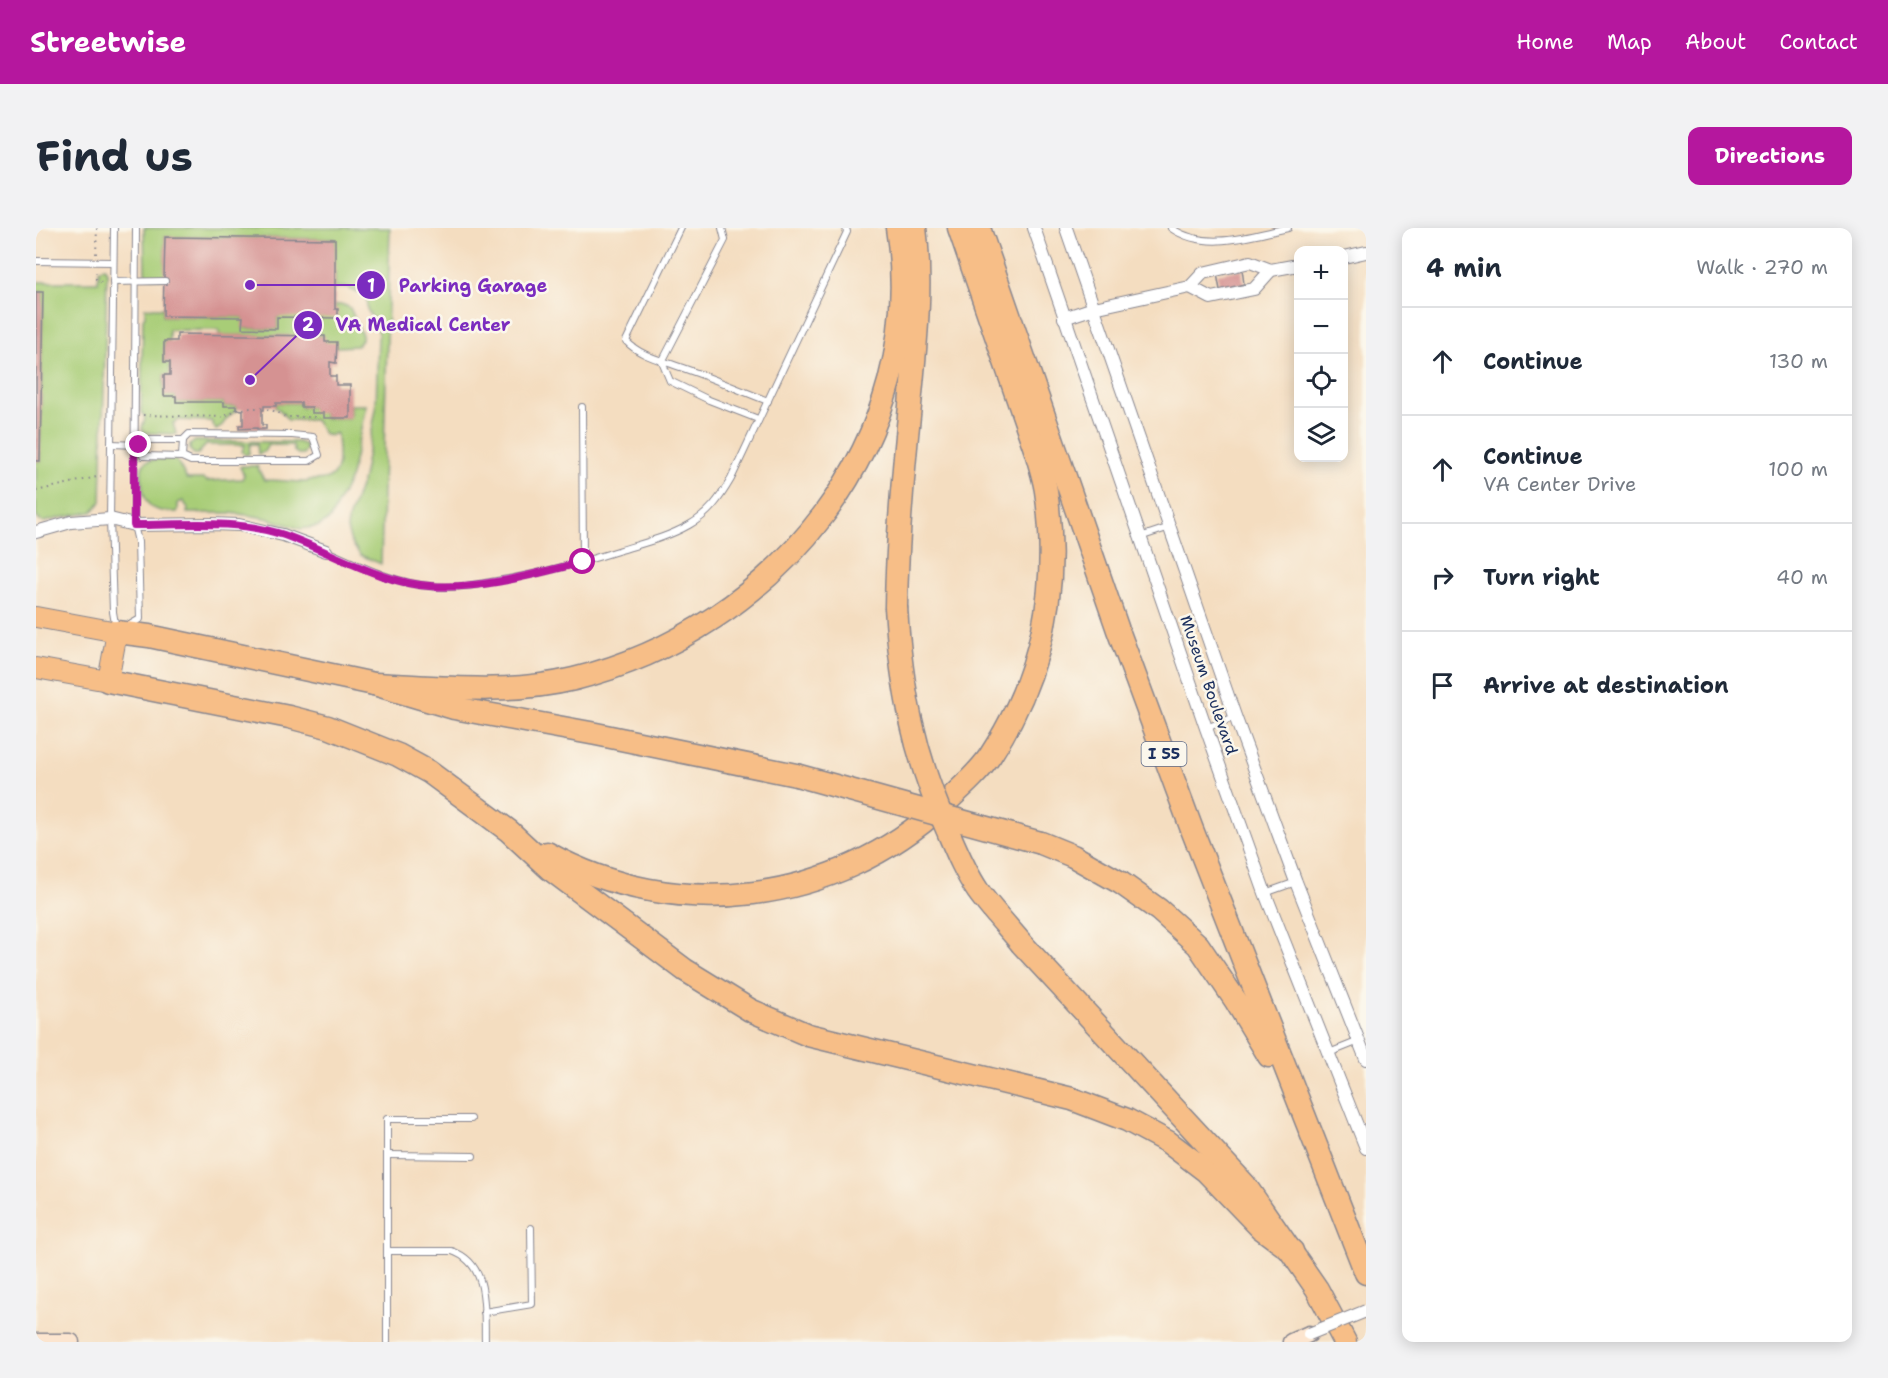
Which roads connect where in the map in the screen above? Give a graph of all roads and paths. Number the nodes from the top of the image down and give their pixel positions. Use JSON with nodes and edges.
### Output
{"nodes":[{"id":1,"x":97,"y":228,"type":"edge"},
{"id":2,"x":114,"y":228,"type":"edge"},
{"id":3,"x":136,"y":228,"type":"edge"},
{"id":4,"x":681,"y":228,"type":"edge"},
{"id":5,"x":722,"y":228,"type":"edge"},
{"id":6,"x":846,"y":228,"type":"edge"},
{"id":7,"x":897,"y":228,"type":"edge"},
{"id":8,"x":915,"y":228,"type":"edge"},
{"id":9,"x":959,"y":228,"type":"edge"},
{"id":10,"x":979,"y":228,"type":"edge"},
{"id":11,"x":1034,"y":228,"type":"edge"},
{"id":12,"x":1066,"y":228,"type":"edge"},
{"id":13,"x":1171,"y":228,"type":"edge"},
{"id":14,"x":1288,"y":228,"type":"edge"},
{"id":15,"x":1366,"y":252,"type":"edge"},
{"id":16,"x":1348,"y":256,"type":"edge"},
{"id":17,"x":36,"y":261,"type":"edge"},
{"id":18,"x":96,"y":262,"type":"junction"},
{"id":19,"x":113,"y":262,"type":"junction"},
{"id":20,"x":1294,"y":266,"type":"edge"},
{"id":21,"x":1271,"y":270,"type":"junction"},
{"id":22,"x":165,"y":281,"type":"dead end"},
{"id":23,"x":113,"y":282,"type":"junction"},
{"id":24,"x":135,"y":282,"type":"junction"},
{"id":25,"x":105,"y":285,"type":"dead end"},
{"id":26,"x":1191,"y":286,"type":"junction"},
{"id":27,"x":1094,"y":308,"type":"junction"},
{"id":28,"x":1064,"y":318,"type":"junction"},
{"id":29,"x":662,"y":362,"type":"junction"},
{"id":30,"x":768,"y":402,"type":"junction"},
{"id":31,"x":582,"y":407,"type":"dead end"},
{"id":32,"x":144,"y":415,"type":"dead end"},
{"id":33,"x":314,"y":415,"type":"dead end"},
{"id":34,"x":758,"y":419,"type":"junction"},
{"id":35,"x":183,"y":440,"type":"junction"},
{"id":36,"x":111,"y":444,"type":"junction"},
{"id":37,"x":136,"y":445,"type":"junction"},
{"id":38,"x":182,"y":457,"type":"junction"},
{"id":39,"x":101,"y":476,"type":"dead end"},
{"id":40,"x":36,"y":491,"type":"edge"},
{"id":41,"x":110,"y":519,"type":"junction"},
{"id":42,"x":134,"y":525,"type":"junction"},
{"id":43,"x":1170,"y":527,"type":"junction"},
{"id":44,"x":36,"y":532,"type":"edge"},
{"id":45,"x":1140,"y":537,"type":"junction"},
{"id":46,"x":326,"y":551,"type":"joint"},
{"id":47,"x":583,"y":562,"type":"junction"},
{"id":48,"x":36,"y":617,"type":"edge"},
{"id":49,"x":117,"y":632,"type":"junction"},
{"id":50,"x":36,"y":668,"type":"edge"},
{"id":51,"x":108,"y":681,"type":"junction"},
{"id":52,"x":374,"y":684,"type":"junction"},
{"id":53,"x":1235,"y":717,"type":"junction"},
{"id":54,"x":1206,"y":728,"type":"junction"},
{"id":55,"x":509,"y":831,"type":"junction"},
{"id":56,"x":1296,"y":882,"type":"junction"},
{"id":57,"x":1265,"y":893,"type":"junction"},
{"id":58,"x":1359,"y":1041,"type":"junction"},
{"id":59,"x":1329,"y":1053,"type":"junction"},
{"id":60,"x":1366,"y":1059,"type":"edge"},
{"id":61,"x":1301,"y":1108,"type":"junction"},
{"id":62,"x":471,"y":1119,"type":"dead end"},
{"id":63,"x":1366,"y":1148,"type":"edge"},
{"id":64,"x":387,"y":1155,"type":"junction"},
{"id":65,"x":473,"y":1156,"type":"dead end"},
{"id":66,"x":531,"y":1228,"type":"dead end"},
{"id":67,"x":387,"y":1251,"type":"junction"},
{"id":68,"x":1292,"y":1251,"type":"junction"},
{"id":69,"x":1366,"y":1273,"type":"edge"},
{"id":70,"x":1366,"y":1311,"type":"edge"},
{"id":71,"x":484,"y":1312,"type":"junction"},
{"id":72,"x":1309,"y":1334,"type":"joint"},
{"id":73,"x":36,"y":1342,"type":"edge"},
{"id":74,"x":71,"y":1342,"type":"edge"},
{"id":75,"x":387,"y":1342,"type":"edge"},
{"id":76,"x":485,"y":1342,"type":"edge"},
{"id":77,"x":1291,"y":1342,"type":"edge"},
{"id":78,"x":1345,"y":1342,"type":"edge"}],
"edges":[{"from":1,"to":18,"type":"path"},
{"from":2,"to":19,"type":"lane"},
{"from":3,"to":24,"type":"lane"},
{"from":4,"to":29,"type":"lane"},
{"from":5,"to":29,"type":"lane"},
{"from":6,"to":30,"type":"lane"},
{"from":7,"to":52,"type":"highway"},
{"from":8,"to":68,"type":"highway","bridge":true},
{"from":9,"to":55,"type":"highway"},
{"from":10,"to":61,"type":"highway","number":"I 55"},
{"from":11,"to":28,"type":"street","name":"Museum Boulevard"},
{"from":12,"to":27,"type":"street","name":"Museum Boulevard"},
{"from":13,"to":14,"type":"lane"},
{"from":15,"to":16,"type":"street"},
{"from":17,"to":18,"type":"lane"},
{"from":18,"to":19,"type":"lane"},
{"from":18,"to":25,"type":"path"},
{"from":19,"to":23,"type":"lane"},
{"from":20,"to":21,"type":"street"},
{"from":21,"to":26,"type":"street"},
{"from":21,"to":26,"type":"street"},
{"from":22,"to":24,"type":"lane"},
{"from":23,"to":24,"type":"lane"},
{"from":23,"to":36,"type":"lane"},
{"from":24,"to":37,"type":"lane"},
{"from":26,"to":27,"type":"street"},
{"from":27,"to":28,"type":"street"},
{"from":27,"to":43,"type":"street","name":"Museum Boulevard"},
{"from":28,"to":45,"type":"street","name":"Museum Boulevard"},
{"from":29,"to":30,"type":"lane"},
{"from":29,"to":34,"type":"lane"},
{"from":30,"to":34,"type":"lane"},
{"from":31,"to":47,"type":"lane"},
{"from":32,"to":33,"type":"path"},
{"from":34,"to":47,"type":"lane"},
{"from":35,"to":37,"type":"lane"},
{"from":35,"to":38,"type":"lane"},
{"from":35,"to":38,"type":"lane"},
{"from":36,"to":37,"type":"lane"},
{"from":36,"to":41,"type":"lane"},
{"from":37,"to":38,"type":"lane"},
{"from":37,"to":42,"type":"lane"},
{"from":39,"to":40,"type":"path"},
{"from":41,"to":42,"type":"street"},
{"from":41,"to":44,"type":"street"},
{"from":41,"to":49,"type":"lane"},
{"from":42,"to":46,"type":"street"},
{"from":42,"to":49,"type":"lane"},
{"from":43,"to":45,"type":"lane"},
{"from":43,"to":53,"type":"street","name":"Museum Boulevard"},
{"from":45,"to":54,"type":"street","name":"Museum Boulevard"},
{"from":46,"to":47,"type":"lane"},
{"from":48,"to":49,"type":"main road"},
{"from":49,"to":51,"type":"main road"},
{"from":49,"to":52,"type":"highway"},
{"from":50,"to":51,"type":"main road"},
{"from":51,"to":55,"type":"highway"},
{"from":52,"to":61,"type":"highway","bridge":true},
{"from":53,"to":54,"type":"lane"},
{"from":53,"to":56,"type":"street","name":"Museum Boulevard"},
{"from":54,"to":57,"type":"street","name":"Museum Boulevard"},
{"from":55,"to":68,"type":"highway"},
{"from":56,"to":57,"type":"lane"},
{"from":56,"to":58,"type":"street","name":"Museum Boulevard"},
{"from":57,"to":59,"type":"street","name":"Museum Boulevard"},
{"from":58,"to":59,"type":"lane"},
{"from":58,"to":60,"type":"street","name":"Museum Boulevard"},
{"from":59,"to":63,"type":"street","name":"Museum Boulevard"},
{"from":61,"to":69,"type":"highway","number":"I 55"},
{"from":62,"to":64,"type":"lane"},
{"from":64,"to":65,"type":"lane"},
{"from":64,"to":67,"type":"lane"},
{"from":66,"to":71,"type":"lane"},
{"from":67,"to":71,"type":"lane"},
{"from":67,"to":75,"type":"lane"},
{"from":68,"to":78,"type":"highway"},
{"from":70,"to":72,"type":"street","bridge":true},
{"from":71,"to":76,"type":"lane"},
{"from":72,"to":77,"type":"street"},
{"from":73,"to":74,"type":"street"}]}
